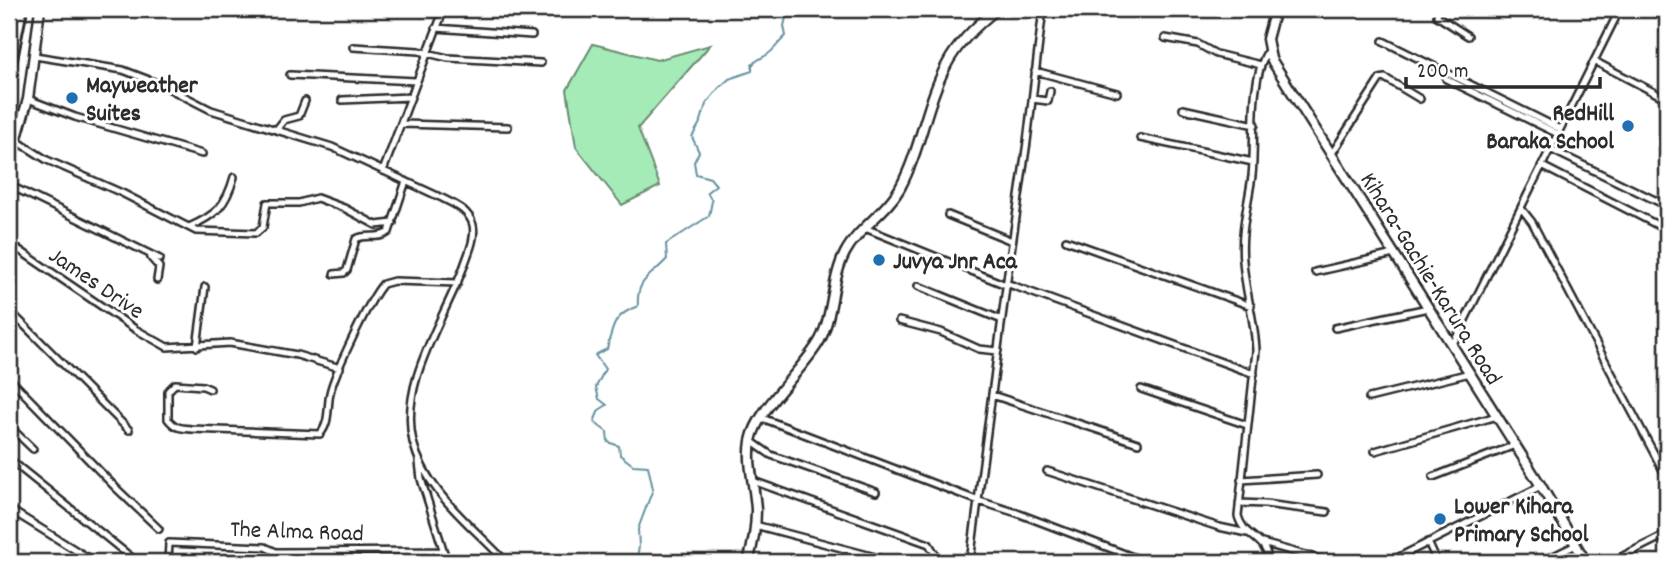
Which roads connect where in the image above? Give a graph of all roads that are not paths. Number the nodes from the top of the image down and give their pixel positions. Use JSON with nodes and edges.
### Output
{"nodes":[{"id":1,"x":21,"y":9,"type":"edge"},
{"id":2,"x":40,"y":9,"type":"edge"},
{"id":3,"x":399,"y":9,"type":"edge"},
{"id":4,"x":997,"y":9,"type":"edge"},
{"id":5,"x":1043,"y":9,"type":"edge"},
{"id":6,"x":1275,"y":9,"type":"edge"},
{"id":7,"x":1438,"y":9,"type":"edge"},
{"id":8,"x":1620,"y":9,"type":"edge"},
{"id":9,"x":443,"y":10,"type":"edge"},
{"id":10,"x":1667,"y":25,"type":"edge"},
{"id":11,"x":436,"y":28,"type":"junction"},
{"id":12,"x":1664,"y":32,"type":"dead end"},
{"id":13,"x":532,"y":35,"type":"dead end"},
{"id":14,"x":1468,"y":36,"type":"dead end"},
{"id":15,"x":1165,"y":38,"type":"dead end"},
{"id":16,"x":1383,"y":41,"type":"dead end"},
{"id":17,"x":353,"y":47,"type":"dead end"},
{"id":18,"x":1268,"y":50,"type":"junction"},
{"id":19,"x":426,"y":54,"type":"junction"},
{"id":20,"x":35,"y":56,"type":"junction"},
{"id":21,"x":1594,"y":61,"type":"junction"},
{"id":22,"x":541,"y":63,"type":"dead end"},
{"id":23,"x":1261,"y":65,"type":"junction"},
{"id":24,"x":9,"y":69,"type":"edge"},
{"id":25,"x":1035,"y":71,"type":"junction"},
{"id":26,"x":290,"y":75,"type":"dead end"},
{"id":27,"x":1446,"y":79,"type":"dead end"},
{"id":28,"x":416,"y":81,"type":"junction"},
{"id":29,"x":1050,"y":91,"type":"dead end"},
{"id":30,"x":1117,"y":93,"type":"dead end"},
{"id":31,"x":410,"y":97,"type":"junction"},
{"id":32,"x":28,"y":99,"type":"junction"},
{"id":33,"x":1420,"y":99,"type":"dead end"},
{"id":34,"x":1667,"y":99,"type":"edge"},
{"id":35,"x":342,"y":100,"type":"dead end"},
{"id":36,"x":1032,"y":100,"type":"junction"},
{"id":37,"x":305,"y":101,"type":"dead end"},
{"id":38,"x":1183,"y":109,"type":"dead end"},
{"id":39,"x":402,"y":124,"type":"junction"},
{"id":40,"x":1255,"y":125,"type":"junction"},
{"id":41,"x":508,"y":127,"type":"dead end"},
{"id":42,"x":276,"y":130,"type":"junction"},
{"id":43,"x":1559,"y":131,"type":"junction"},
{"id":44,"x":1140,"y":138,"type":"dead end"},
{"id":45,"x":18,"y":141,"type":"junction"},
{"id":46,"x":1550,"y":149,"type":"junction"},
{"id":47,"x":202,"y":153,"type":"dead end"},
{"id":48,"x":1331,"y":155,"type":"junction"},
{"id":49,"x":1253,"y":162,"type":"junction"},
{"id":50,"x":9,"y":166,"type":"edge"},
{"id":51,"x":1542,"y":166,"type":"junction"},
{"id":52,"x":383,"y":171,"type":"junction"},
{"id":53,"x":234,"y":177,"type":"dead end"},
{"id":54,"x":406,"y":181,"type":"junction"},
{"id":55,"x":9,"y":185,"type":"edge"},
{"id":56,"x":1667,"y":206,"type":"edge"},
{"id":57,"x":1521,"y":208,"type":"junction"},
{"id":58,"x":948,"y":215,"type":"dead end"},
{"id":59,"x":393,"y":223,"type":"junction"},
{"id":60,"x":190,"y":227,"type":"junction"},
{"id":61,"x":865,"y":228,"type":"junction"},
{"id":62,"x":1667,"y":230,"type":"edge"},
{"id":63,"x":1066,"y":240,"type":"dead end"},
{"id":64,"x":1013,"y":241,"type":"junction"},
{"id":65,"x":9,"y":243,"type":"edge"},
{"id":66,"x":150,"y":254,"type":"junction"},
{"id":67,"x":1394,"y":254,"type":"junction"},
{"id":68,"x":160,"y":259,"type":"dead end"},
{"id":69,"x":1315,"y":272,"type":"dead end"},
{"id":70,"x":334,"y":274,"type":"dead end"},
{"id":71,"x":157,"y":280,"type":"dead end"},
{"id":72,"x":458,"y":283,"type":"junction"},
{"id":73,"x":1006,"y":284,"type":"junction"},
{"id":74,"x":918,"y":286,"type":"dead end"},
{"id":75,"x":205,"y":287,"type":"dead end"},
{"id":76,"x":1251,"y":306,"type":"junction"},
{"id":77,"x":1428,"y":308,"type":"junction"},
{"id":78,"x":9,"y":310,"type":"edge"},
{"id":79,"x":1002,"y":320,"type":"junction"},
{"id":80,"x":899,"y":321,"type":"dead end"},
{"id":81,"x":1335,"y":328,"type":"dead end"},
{"id":82,"x":1452,"y":346,"type":"junction"},
{"id":83,"x":197,"y":347,"type":"junction"},
{"id":84,"x":998,"y":351,"type":"junction"},
{"id":85,"x":340,"y":368,"type":"junction"},
{"id":86,"x":1470,"y":373,"type":"junction"},
{"id":87,"x":1254,"y":374,"type":"junction"},
{"id":88,"x":9,"y":378,"type":"edge"},
{"id":89,"x":210,"y":389,"type":"dead end"},
{"id":90,"x":1141,"y":389,"type":"dead end"},
{"id":91,"x":992,"y":395,"type":"junction"},
{"id":92,"x":1369,"y":398,"type":"dead end"},
{"id":93,"x":1497,"y":416,"type":"junction"},
{"id":94,"x":762,"y":418,"type":"junction"},
{"id":95,"x":1247,"y":425,"type":"junction"},
{"id":96,"x":9,"y":426,"type":"edge"},
{"id":97,"x":129,"y":430,"type":"dead end"},
{"id":98,"x":751,"y":441,"type":"junction"},
{"id":99,"x":1139,"y":443,"type":"dead end"},
{"id":100,"x":1515,"y":445,"type":"junction"},
{"id":101,"x":33,"y":449,"type":"dead end"},
{"id":102,"x":1375,"y":451,"type":"dead end"},
{"id":103,"x":9,"y":459,"type":"edge"},
{"id":104,"x":419,"y":459,"type":"junction"},
{"id":105,"x":1046,"y":471,"type":"dead end"},
{"id":106,"x":1317,"y":475,"type":"dead end"},
{"id":107,"x":1433,"y":477,"type":"dead end"},
{"id":108,"x":1667,"y":478,"type":"edge"},
{"id":109,"x":1241,"y":480,"type":"junction"},
{"id":110,"x":753,"y":481,"type":"junction"},
{"id":111,"x":1541,"y":486,"type":"junction"},
{"id":112,"x":876,"y":492,"type":"dead end"},
{"id":113,"x":979,"y":501,"type":"junction"},
{"id":114,"x":1239,"y":503,"type":"junction"},
{"id":115,"x":9,"y":509,"type":"edge"},
{"id":116,"x":1327,"y":512,"type":"dead end"},
{"id":117,"x":755,"y":525,"type":"junction"},
{"id":118,"x":159,"y":529,"type":"dead end"},
{"id":119,"x":1247,"y":533,"type":"junction"},
{"id":120,"x":1667,"y":534,"type":"edge"},
{"id":121,"x":1428,"y":542,"type":"junction"},
{"id":122,"x":1262,"y":543,"type":"junction"},
{"id":123,"x":1576,"y":545,"type":"junction"},
{"id":124,"x":443,"y":551,"type":"junction"},
{"id":125,"x":276,"y":552,"type":"junction"},
{"id":126,"x":93,"y":561,"type":"edge"},
{"id":127,"x":137,"y":562,"type":"edge"},
{"id":128,"x":168,"y":562,"type":"edge"},
{"id":129,"x":276,"y":562,"type":"edge"},
{"id":130,"x":447,"y":562,"type":"edge"},
{"id":131,"x":506,"y":562,"type":"edge"},
{"id":132,"x":748,"y":562,"type":"edge"},
{"id":133,"x":894,"y":562,"type":"edge"},
{"id":134,"x":946,"y":562,"type":"edge"},
{"id":135,"x":970,"y":562,"type":"edge"},
{"id":136,"x":1146,"y":562,"type":"edge"},
{"id":137,"x":1268,"y":562,"type":"edge"},
{"id":138,"x":1330,"y":562,"type":"edge"},
{"id":139,"x":1388,"y":562,"type":"edge"},
{"id":140,"x":1437,"y":562,"type":"edge"},
{"id":141,"x":1541,"y":562,"type":"edge"},
{"id":142,"x":1586,"y":562,"type":"edge"},
{"id":143,"x":1611,"y":562,"type":"edge"}],
"edges":[{"from":1,"to":24,"type":"highway"},
{"from":2,"to":20,"type":"street"},
{"from":3,"to":9,"type":"street"},
{"from":4,"to":61,"type":"street"},
{"from":5,"to":25,"type":"street"},
{"from":6,"to":18,"type":"street"},
{"from":7,"to":14,"type":"street"},
{"from":8,"to":21,"type":"street"},
{"from":9,"to":11,"type":"street"},
{"from":10,"to":12,"type":"street"},
{"from":11,"to":13,"type":"street"},
{"from":11,"to":19,"type":"street"},
{"from":15,"to":23,"type":"street"},
{"from":16,"to":43,"type":"street"},
{"from":17,"to":19,"type":"street"},
{"from":18,"to":23,"type":"street"},
{"from":18,"to":48,"type":"street","name":"Kihara-Gachie-Karura Road"},
{"from":19,"to":22,"type":"street"},
{"from":19,"to":28,"type":"street"},
{"from":20,"to":32,"type":"street"},
{"from":20,"to":42,"type":"street"},
{"from":21,"to":34,"type":"street"},
{"from":21,"to":43,"type":"street"},
{"from":23,"to":40,"type":"street"},
{"from":25,"to":30,"type":"street"},
{"from":25,"to":36,"type":"street"},
{"from":26,"to":28,"type":"street"},
{"from":27,"to":43,"type":"street"},
{"from":28,"to":31,"type":"street"},
{"from":29,"to":36,"type":"street"},
{"from":31,"to":35,"type":"street"},
{"from":31,"to":39,"type":"street"},
{"from":32,"to":45,"type":"street"},
{"from":32,"to":47,"type":"street"},
{"from":33,"to":48,"type":"street"},
{"from":36,"to":64,"type":"street"},
{"from":37,"to":42,"type":"street"},
{"from":38,"to":40,"type":"street"},
{"from":39,"to":41,"type":"street"},
{"from":39,"to":52,"type":"street"},
{"from":40,"to":49,"type":"street"},
{"from":42,"to":52,"type":"street"},
{"from":43,"to":46,"type":"street"},
{"from":44,"to":49,"type":"street"},
{"from":45,"to":50,"type":"street"},
{"from":45,"to":60,"type":"street"},
{"from":46,"to":51,"type":"street"},
{"from":46,"to":56,"type":"street"},
{"from":48,"to":67,"type":"street","name":"Kihara-Gachie-Karura Road"},
{"from":49,"to":76,"type":"street"},
{"from":51,"to":57,"type":"street"},
{"from":51,"to":62,"type":"street"},
{"from":52,"to":54,"type":"street"},
{"from":53,"to":60,"type":"street"},
{"from":54,"to":59,"type":"street"},
{"from":54,"to":72,"type":"street"},
{"from":55,"to":66,"type":"street"},
{"from":57,"to":82,"type":"street"},
{"from":57,"to":108,"type":"street"},
{"from":58,"to":64,"type":"street"},
{"from":59,"to":60,"type":"street"},
{"from":59,"to":70,"type":"street"},
{"from":61,"to":73,"type":"street"},
{"from":61,"to":94,"type":"street"},
{"from":63,"to":76,"type":"street"},
{"from":64,"to":73,"type":"street"},
{"from":65,"to":83,"type":"street","name":"James Drive"},
{"from":66,"to":68,"type":"street"},
{"from":66,"to":71,"type":"street"},
{"from":67,"to":69,"type":"street"},
{"from":67,"to":77,"type":"street","name":"Kihara-Gachie-Karura Road"},
{"from":72,"to":85,"type":"street"},
{"from":72,"to":104,"type":"street"},
{"from":73,"to":79,"type":"street"},
{"from":73,"to":87,"type":"street"},
{"from":74,"to":79,"type":"street"},
{"from":75,"to":83,"type":"street"},
{"from":76,"to":87,"type":"street"},
{"from":77,"to":81,"type":"street"},
{"from":77,"to":82,"type":"street","name":"Kihara-Gachie-Karura Road"},
{"from":78,"to":97,"type":"street"},
{"from":79,"to":84,"type":"street"},
{"from":80,"to":84,"type":"street"},
{"from":82,"to":86,"type":"street","name":"Kihara-Gachie-Karura Road"},
{"from":83,"to":85,"type":"street"},
{"from":84,"to":91,"type":"street"},
{"from":85,"to":89,"type":"street"},
{"from":86,"to":92,"type":"street"},
{"from":86,"to":93,"type":"street","name":"Kihara-Gachie-Karura Road"},
{"from":87,"to":95,"type":"street"},
{"from":88,"to":118,"type":"street"},
{"from":90,"to":95,"type":"street"},
{"from":91,"to":99,"type":"street"},
{"from":91,"to":113,"type":"street"},
{"from":93,"to":100,"type":"street","name":"Kihara-Gachie-Karura Road"},
{"from":93,"to":102,"type":"street"},
{"from":94,"to":98,"type":"street"},
{"from":94,"to":113,"type":"street"},
{"from":95,"to":109,"type":"street"},
{"from":96,"to":101,"type":"street"},
{"from":98,"to":110,"type":"street"},
{"from":98,"to":112,"type":"street"},
{"from":100,"to":107,"type":"street"},
{"from":100,"to":111,"type":"street","name":"Kihara-Gachie-Karura Road"},
{"from":103,"to":127,"type":"street"},
{"from":104,"to":124,"type":"street"},
{"from":104,"to":131,"type":"street"},
{"from":105,"to":119,"type":"street"},
{"from":106,"to":109,"type":"street"},
{"from":109,"to":114,"type":"street"},
{"from":110,"to":117,"type":"street"},
{"from":110,"to":134,"type":"street"},
{"from":111,"to":121,"type":"street"},
{"from":111,"to":123,"type":"street","name":"Kihara-Gachie-Karura Road"},
{"from":113,"to":135,"type":"street"},
{"from":113,"to":136,"type":"street"},
{"from":114,"to":116,"type":"street"},
{"from":114,"to":119,"type":"street"},
{"from":115,"to":126,"type":"street"},
{"from":117,"to":132,"type":"street"},
{"from":117,"to":133,"type":"street"},
{"from":119,"to":122,"type":"street"},
{"from":120,"to":143,"type":"street"},
{"from":121,"to":139,"type":"street"},
{"from":121,"to":140,"type":"street"},
{"from":122,"to":137,"type":"street"},
{"from":122,"to":138,"type":"street"},
{"from":123,"to":141,"type":"street"},
{"from":123,"to":142,"type":"street","name":"Kihara-Gachie-Karura Road"},
{"from":124,"to":125,"type":"street","name":"The Alma Road"},
{"from":124,"to":130,"type":"street"},
{"from":125,"to":128,"type":"street","name":"The Alma Road"},
{"from":125,"to":129,"type":"street"}]}
